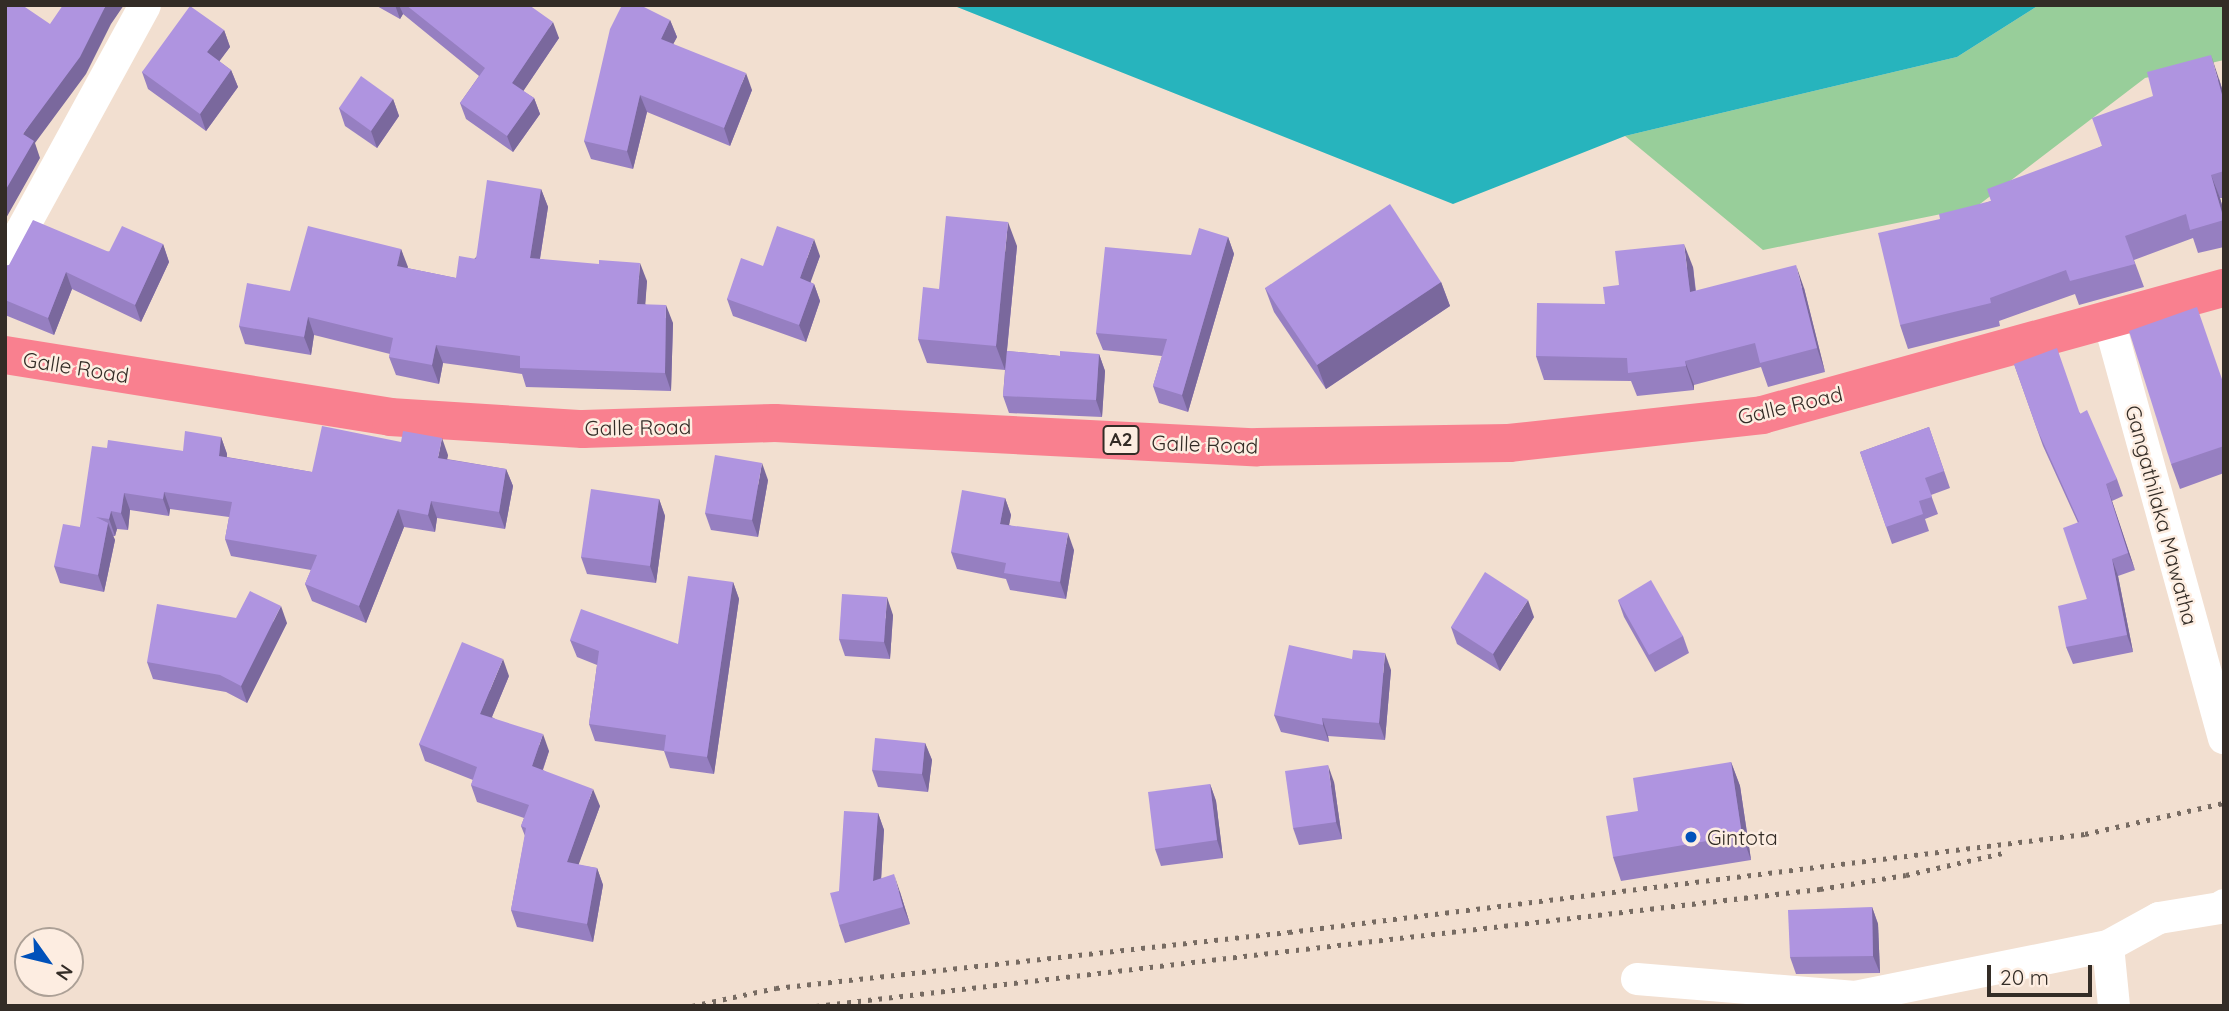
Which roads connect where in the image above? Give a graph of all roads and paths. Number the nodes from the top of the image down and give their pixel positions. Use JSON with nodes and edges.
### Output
{"nodes":[{"id":1,"x":145,"y":5,"type":"edge"},
{"id":2,"x":5,"y":267,"type":"edge"},
{"id":3,"x":2224,"y":288,"type":"edge"},
{"id":4,"x":2109,"y":321,"type":"junction"},
{"id":5,"x":5,"y":355,"type":"edge"},
{"id":6,"x":2220,"y":724,"type":"edge"},
{"id":7,"x":2224,"y":905,"type":"edge"},
{"id":8,"x":2108,"y":946,"type":"junction"},
{"id":9,"x":1637,"y":979,"type":"dead end"},
{"id":10,"x":2113,"y":1006,"type":"edge"}],
"edges":[{"from":1,"to":2,"type":"street"},
{"from":3,"to":4,"type":"highway","name":"Galle Road","number":"A2"},
{"from":4,"to":5,"type":"highway","name":"Galle Road","number":"A2"},
{"from":4,"to":6,"type":"street","name":"Gangathilaka Mawatha"},
{"from":7,"to":8,"type":"street"},
{"from":8,"to":9,"type":"street"},
{"from":8,"to":10,"type":"street"}]}
